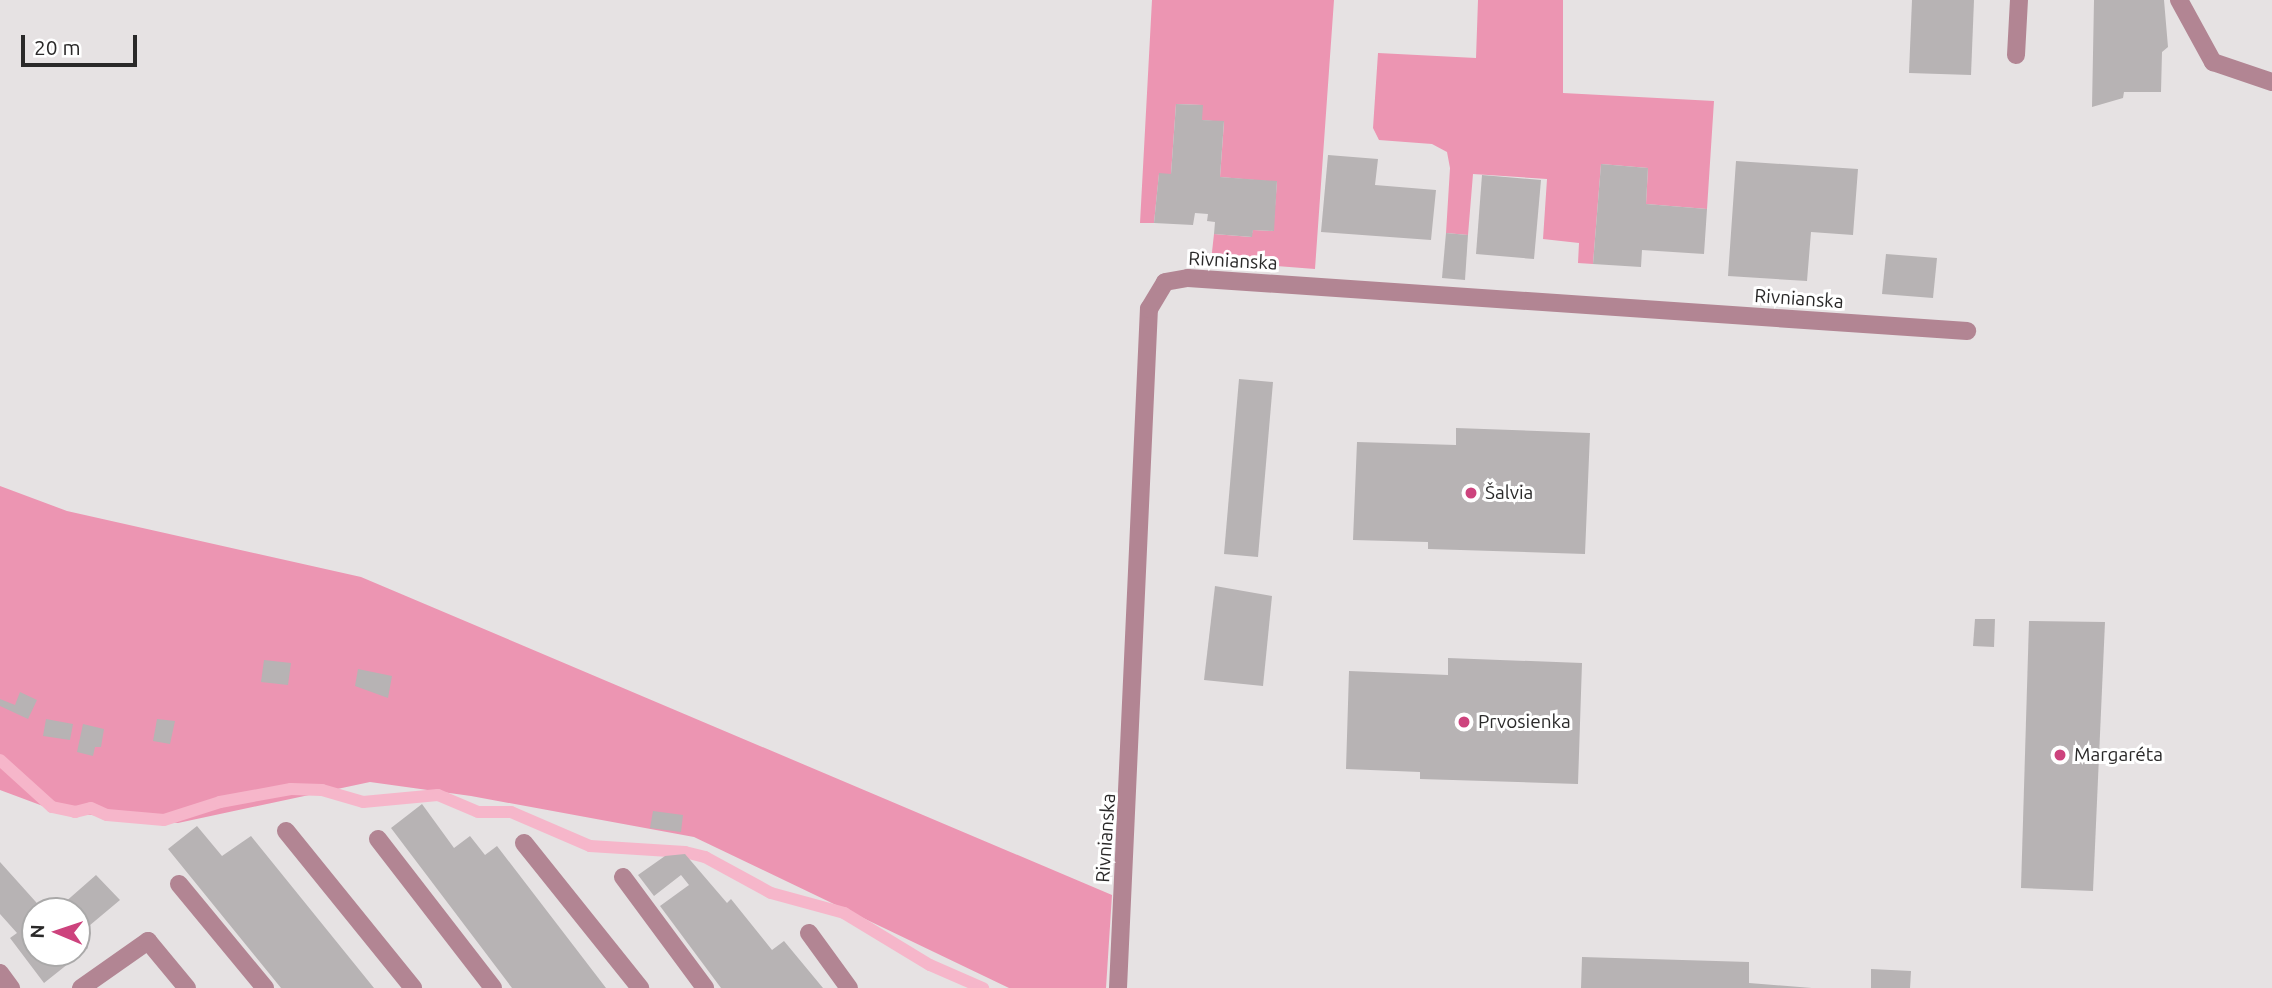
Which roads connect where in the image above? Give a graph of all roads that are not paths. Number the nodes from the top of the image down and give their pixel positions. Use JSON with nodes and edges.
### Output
{"nodes":[{"id":1,"x":2019,"y":0,"type":"edge"},
{"id":2,"x":2179,"y":0,"type":"edge"},
{"id":3,"x":2016,"y":55,"type":"dead end"},
{"id":4,"x":2272,"y":82,"type":"edge"},
{"id":5,"x":1967,"y":331,"type":"dead end"},
{"id":6,"x":286,"y":831,"type":"dead end"},
{"id":7,"x":377,"y":839,"type":"dead end"},
{"id":8,"x":524,"y":843,"type":"dead end"},
{"id":9,"x":624,"y":877,"type":"dead end"},
{"id":10,"x":179,"y":884,"type":"dead end"},
{"id":11,"x":809,"y":933,"type":"dead end"},
{"id":12,"x":0,"y":973,"type":"edge"},
{"id":13,"x":11,"y":988,"type":"edge"},
{"id":14,"x":81,"y":988,"type":"edge"},
{"id":15,"x":187,"y":988,"type":"edge"},
{"id":16,"x":265,"y":988,"type":"edge"},
{"id":17,"x":413,"y":988,"type":"edge"},
{"id":18,"x":493,"y":988,"type":"edge"},
{"id":19,"x":640,"y":988,"type":"edge"},
{"id":20,"x":705,"y":988,"type":"edge"},
{"id":21,"x":849,"y":988,"type":"edge"},
{"id":22,"x":1118,"y":988,"type":"edge"}],
"edges":[{"from":1,"to":3,"type":"street"},
{"from":2,"to":4,"type":"street"},
{"from":5,"to":22,"type":"street","name":"Rivnianska"},
{"from":6,"to":17,"type":"street"},
{"from":7,"to":18,"type":"street"},
{"from":8,"to":19,"type":"street"},
{"from":9,"to":20,"type":"street"},
{"from":10,"to":16,"type":"street"},
{"from":11,"to":21,"type":"street"},
{"from":12,"to":13,"type":"street"},
{"from":14,"to":15,"type":"street"}]}
